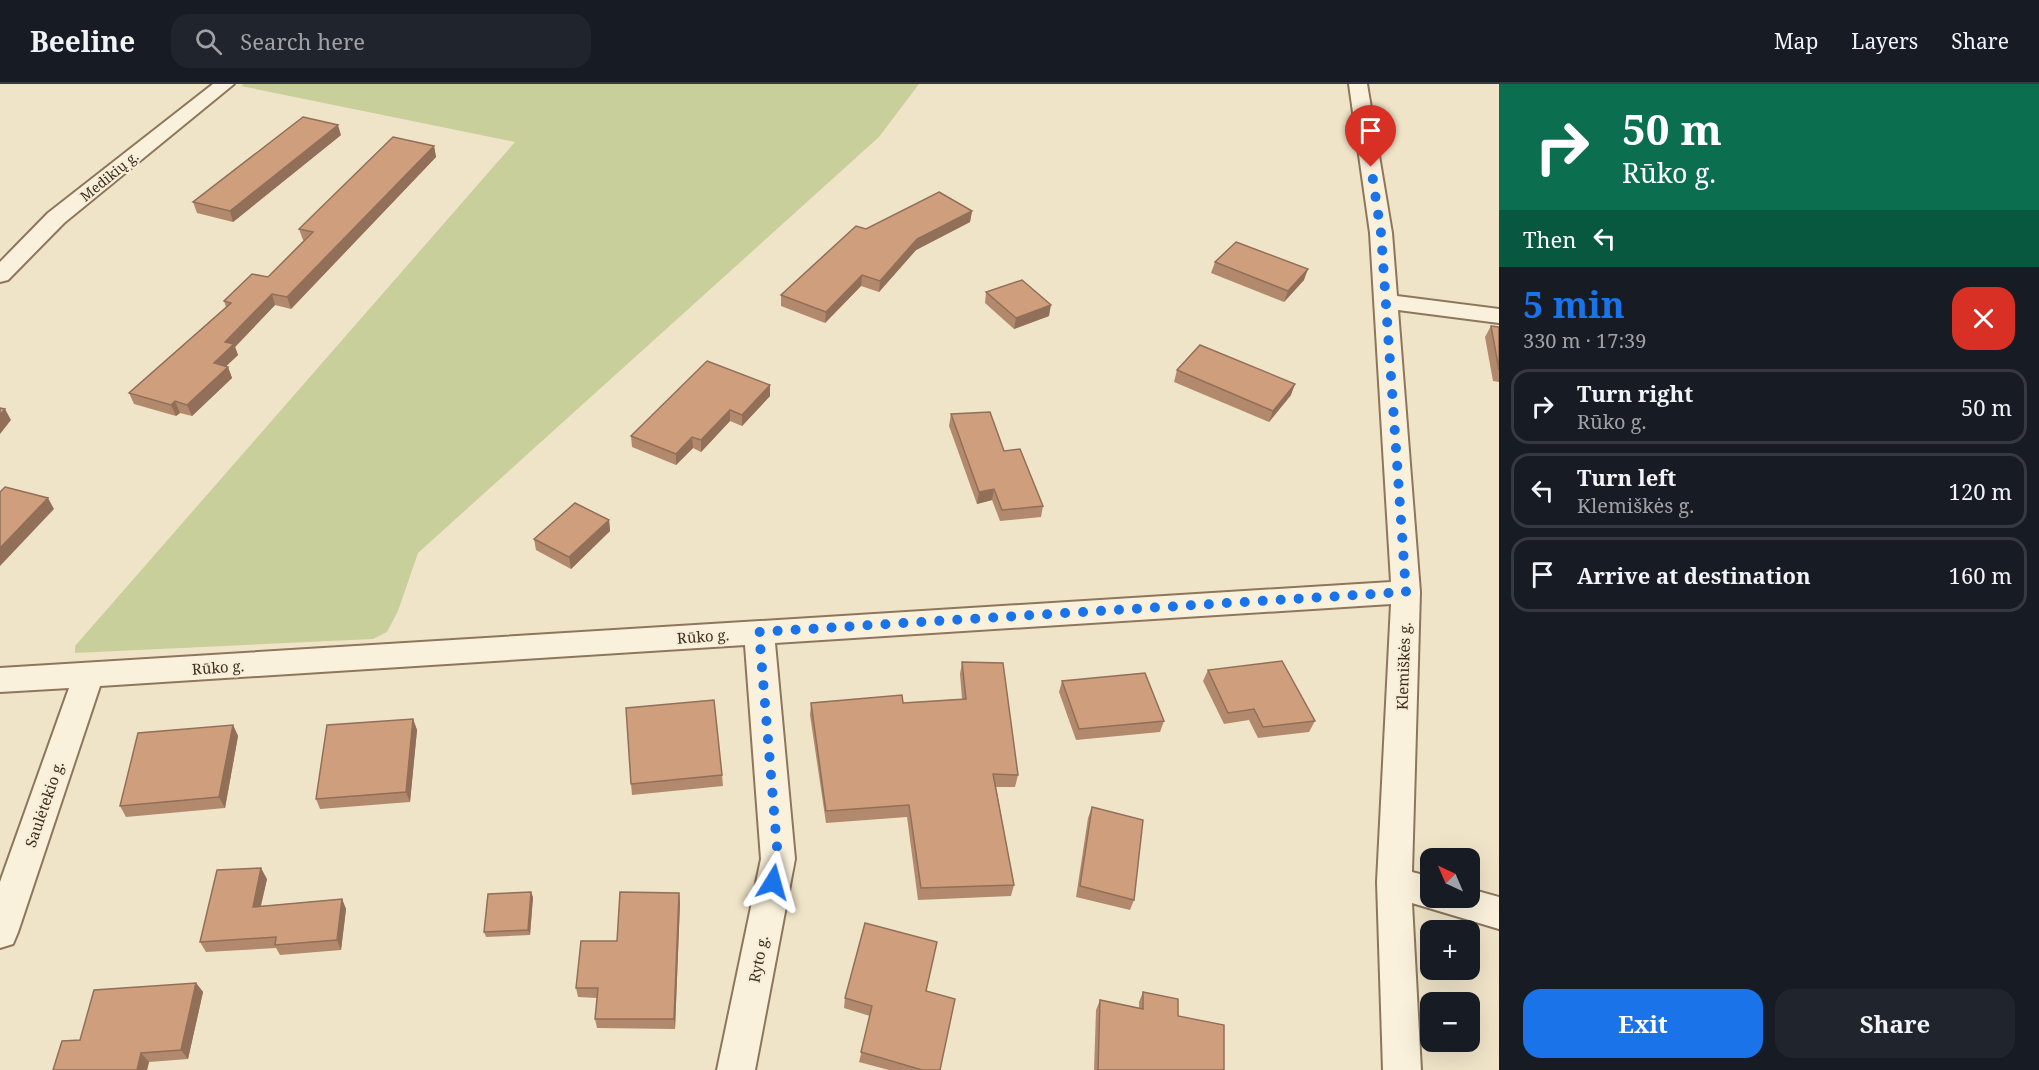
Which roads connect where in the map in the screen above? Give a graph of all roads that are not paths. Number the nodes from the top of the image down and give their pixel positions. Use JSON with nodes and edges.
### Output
{"nodes":[{"id":1,"x":225,"y":84,"type":"edge"},
{"id":2,"x":1358,"y":84,"type":"edge"},
{"id":3,"x":0,"y":275,"type":"edge"},
{"id":4,"x":1386,"y":302,"type":"junction"},
{"id":5,"x":1499,"y":316,"type":"edge"},
{"id":6,"x":1406,"y":592,"type":"junction"},
{"id":7,"x":759,"y":632,"type":"junction"},
{"id":8,"x":88,"y":676,"type":"junction"},
{"id":9,"x":0,"y":680,"type":"edge"},
{"id":10,"x":1394,"y":882,"type":"junction"},
{"id":11,"x":1420,"y":890,"type":"edge"},
{"id":12,"x":1480,"y":908,"type":"edge"},
{"id":13,"x":1499,"y":913,"type":"edge"},
{"id":14,"x":0,"y":932,"type":"edge"},
{"id":15,"x":736,"y":1070,"type":"edge"},
{"id":16,"x":1402,"y":1070,"type":"edge"}],
"edges":[{"from":1,"to":3,"type":"street","name":"Medikių g."},
{"from":2,"to":4,"type":"street","name":"Klemiškės g."},
{"from":4,"to":5,"type":"street"},
{"from":4,"to":6,"type":"street","name":"Klemiškės g."},
{"from":6,"to":7,"type":"street","name":"Rūko g."},
{"from":6,"to":10,"type":"street","name":"Klemiškės g."},
{"from":7,"to":8,"type":"street","name":"Rūko g."},
{"from":7,"to":15,"type":"street","name":"Ryto g."},
{"from":8,"to":9,"type":"street","name":"Rūko g."},
{"from":8,"to":14,"type":"street","name":"Saulėtekio g."},
{"from":10,"to":11,"type":"street"},
{"from":10,"to":16,"type":"street","name":"Klemiškės g."},
{"from":12,"to":13,"type":"street"}]}
